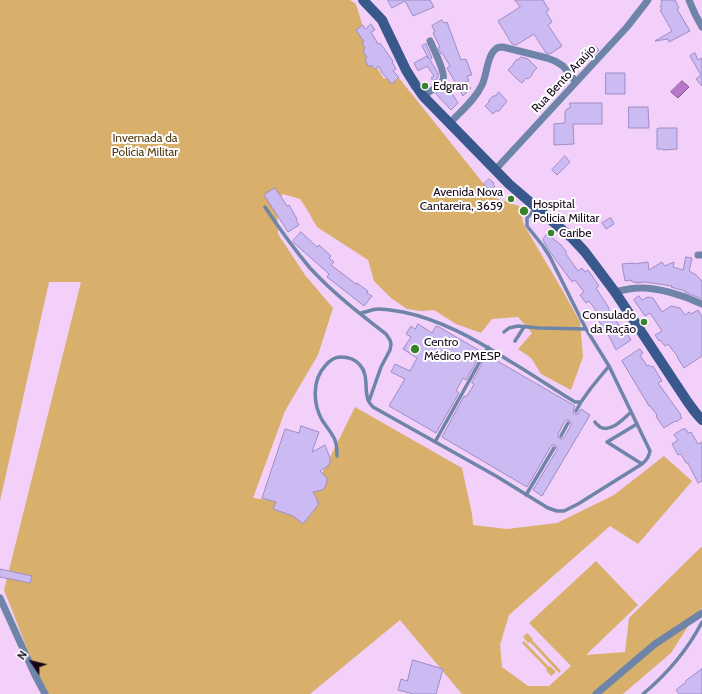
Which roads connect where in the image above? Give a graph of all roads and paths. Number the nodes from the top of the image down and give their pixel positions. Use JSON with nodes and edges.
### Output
{"nodes":[{"id":1,"x":648,"y":0,"type":"edge"},
{"id":2,"x":689,"y":0,"type":"edge"},
{"id":3,"x":365,"y":1,"type":"edge"},
{"id":4,"x":702,"y":27,"type":"edge"},
{"id":5,"x":430,"y":41,"type":"dead end"},
{"id":6,"x":576,"y":82,"type":"junction"},
{"id":7,"x":423,"y":96,"type":"junction"},
{"id":8,"x":450,"y":123,"type":"junction"},
{"id":9,"x":494,"y":170,"type":"junction"},
{"id":10,"x":265,"y":207,"type":"dead end"},
{"id":11,"x":535,"y":208,"type":"junction"},
{"id":12,"x":615,"y":292,"type":"junction"},
{"id":13,"x":702,"y":304,"type":"edge"},
{"id":14,"x":361,"y":313,"type":"junction"},
{"id":15,"x":524,"y":327,"type":"junction"},
{"id":16,"x":586,"y":329,"type":"junction"},
{"id":17,"x":504,"y":332,"type":"dead end"},
{"id":18,"x":515,"y":341,"type":"dead end"},
{"id":19,"x":488,"y":347,"type":"junction"},
{"id":20,"x":609,"y":366,"type":"junction"},
{"id":21,"x":368,"y":402,"type":"junction"},
{"id":22,"x":582,"y":402,"type":"junction"},
{"id":23,"x":576,"y":411,"type":"dead end"},
{"id":24,"x":631,"y":412,"type":"junction"},
{"id":25,"x":702,"y":420,"type":"edge"},
{"id":26,"x":595,"y":422,"type":"dead end"},
{"id":27,"x":568,"y":423,"type":"dead end"},
{"id":28,"x":637,"y":424,"type":"junction"},
{"id":29,"x":561,"y":436,"type":"dead end"},
{"id":30,"x":435,"y":442,"type":"junction"},
{"id":31,"x":554,"y":448,"type":"dead end"},
{"id":32,"x":337,"y":456,"type":"dead end"},
{"id":33,"x":642,"y":464,"type":"junction"},
{"id":34,"x":526,"y":495,"type":"junction"},
{"id":35,"x":0,"y":598,"type":"edge"},
{"id":36,"x":702,"y":613,"type":"edge"},
{"id":37,"x":702,"y":622,"type":"edge"},
{"id":38,"x":45,"y":694,"type":"edge"},
{"id":39,"x":596,"y":694,"type":"edge"},
{"id":40,"x":643,"y":694,"type":"edge"}],
"edges":[{"from":1,"to":6,"type":"street","name":"Rua Bento Araújo"},
{"from":2,"to":4,"type":"street"},
{"from":3,"to":7,"type":"main road"},
{"from":5,"to":7,"type":"street"},
{"from":6,"to":8,"type":"street"},
{"from":6,"to":9,"type":"street","name":"Rua Bento Araújo"},
{"from":7,"to":8,"type":"main road"},
{"from":8,"to":9,"type":"main road"},
{"from":9,"to":11,"type":"main road"},
{"from":10,"to":14,"type":"lane"},
{"from":11,"to":12,"type":"main road"},
{"from":11,"to":16,"type":"lane"},
{"from":12,"to":13,"type":"street"},
{"from":12,"to":25,"type":"main road"},
{"from":14,"to":19,"type":"lane"},
{"from":14,"to":21,"type":"lane"},
{"from":15,"to":16,"type":"lane"},
{"from":15,"to":17,"type":"lane"},
{"from":15,"to":18,"type":"lane"},
{"from":16,"to":20,"type":"lane"},
{"from":19,"to":22,"type":"lane"},
{"from":19,"to":30,"type":"lane"},
{"from":20,"to":22,"type":"lane"},
{"from":20,"to":24,"type":"lane"},
{"from":21,"to":30,"type":"lane"},
{"from":21,"to":32,"type":"lane"},
{"from":22,"to":23,"type":"lane"},
{"from":24,"to":26,"type":"lane"},
{"from":24,"to":28,"type":"lane"},
{"from":27,"to":29,"type":"lane"},
{"from":28,"to":33,"type":"lane"},
{"from":28,"to":33,"type":"lane"},
{"from":30,"to":34,"type":"lane"},
{"from":31,"to":34,"type":"lane"},
{"from":33,"to":34,"type":"lane"},
{"from":35,"to":38,"type":"street"},
{"from":36,"to":39,"type":"street"},
{"from":37,"to":40,"type":"lane"}]}
